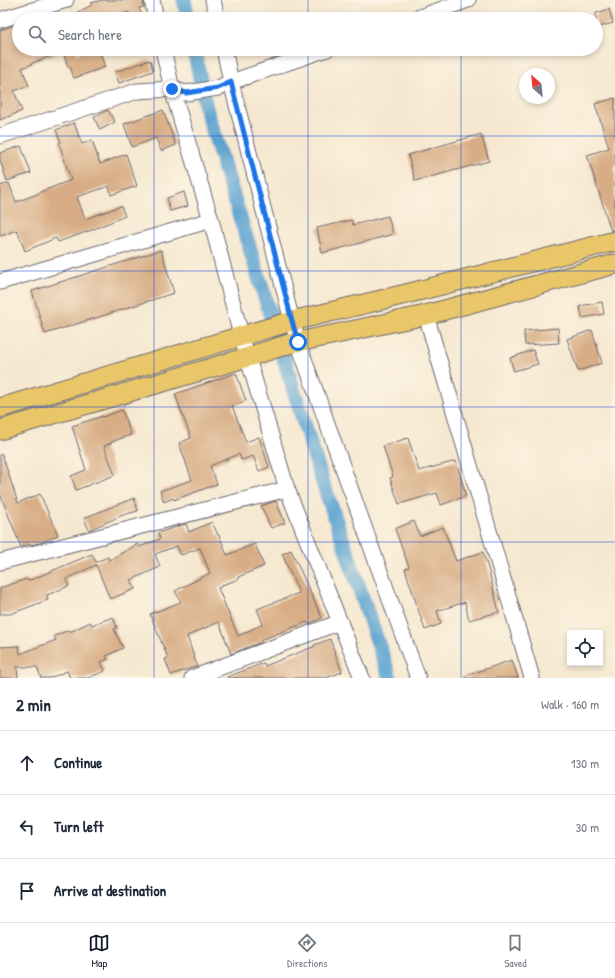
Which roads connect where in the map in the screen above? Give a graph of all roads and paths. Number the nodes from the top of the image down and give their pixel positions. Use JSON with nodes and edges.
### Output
{"nodes":[{"id":1,"x":66,"y":0,"type":"edge"},
{"id":2,"x":152,"y":0,"type":"edge"},
{"id":3,"x":213,"y":0,"type":"edge"},
{"id":4,"x":468,"y":0,"type":"edge"},
{"id":5,"x":26,"y":12,"type":"edge"},
{"id":6,"x":155,"y":12,"type":"edge"},
{"id":7,"x":216,"y":12,"type":"edge"},
{"id":8,"x":434,"y":12,"type":"edge"},
{"id":9,"x":12,"y":16,"type":"edge"},
{"id":10,"x":0,"y":20,"type":"edge"},
{"id":11,"x":166,"y":56,"type":"edge"},
{"id":12,"x":224,"y":56,"type":"edge"},
{"id":13,"x":307,"y":56,"type":"edge"},
{"id":14,"x":225,"y":85,"type":"junction"},
{"id":15,"x":179,"y":91,"type":"junction"},
{"id":16,"x":0,"y":136,"type":"edge"},
{"id":17,"x":211,"y":220,"type":"junction"},
{"id":18,"x":615,"y":241,"type":"edge"},
{"id":19,"x":615,"y":264,"type":"edge"},
{"id":20,"x":0,"y":282,"type":"edge"},
{"id":21,"x":426,"y":315,"type":"junction"},
{"id":22,"x":289,"y":322,"type":"junction"},
{"id":23,"x":242,"y":335,"type":"junction"},
{"id":24,"x":297,"y":342,"type":"junction"},
{"id":25,"x":250,"y":356,"type":"junction"},
{"id":26,"x":0,"y":408,"type":"edge"},
{"id":27,"x":0,"y":430,"type":"edge"},
{"id":28,"x":288,"y":489,"type":"junction"},
{"id":29,"x":0,"y":562,"type":"edge"},
{"id":30,"x":340,"y":622,"type":"junction"},
{"id":31,"x":192,"y":678,"type":"edge"},
{"id":32,"x":362,"y":678,"type":"edge"},
{"id":33,"x":418,"y":678,"type":"edge"},
{"id":34,"x":532,"y":678,"type":"edge"}],
"edges":[{"from":1,"to":5,"type":"street"},
{"from":2,"to":6,"type":"street"},
{"from":3,"to":7,"type":"street"},
{"from":4,"to":8,"type":"street"},
{"from":9,"to":10,"type":"street"},
{"from":11,"to":15,"type":"street"},
{"from":12,"to":14,"type":"street"},
{"from":13,"to":14,"type":"street"},
{"from":14,"to":15,"type":"street"},
{"from":14,"to":22,"type":"street"},
{"from":15,"to":16,"type":"street"},
{"from":15,"to":17,"type":"street"},
{"from":17,"to":20,"type":"street"},
{"from":17,"to":23,"type":"street"},
{"from":18,"to":22,"type":"main road"},
{"from":19,"to":21,"type":"main road"},
{"from":21,"to":24,"type":"main road"},
{"from":21,"to":34,"type":"street"},
{"from":22,"to":23,"type":"main road"},
{"from":22,"to":24,"type":"street"},
{"from":23,"to":25,"type":"street"},
{"from":23,"to":26,"type":"main road"},
{"from":24,"to":25,"type":"main road"},
{"from":24,"to":33,"type":"street"},
{"from":25,"to":27,"type":"main road"},
{"from":25,"to":28,"type":"street"},
{"from":28,"to":29,"type":"street"},
{"from":28,"to":30,"type":"street"},
{"from":30,"to":31,"type":"street"},
{"from":30,"to":32,"type":"street"}]}
